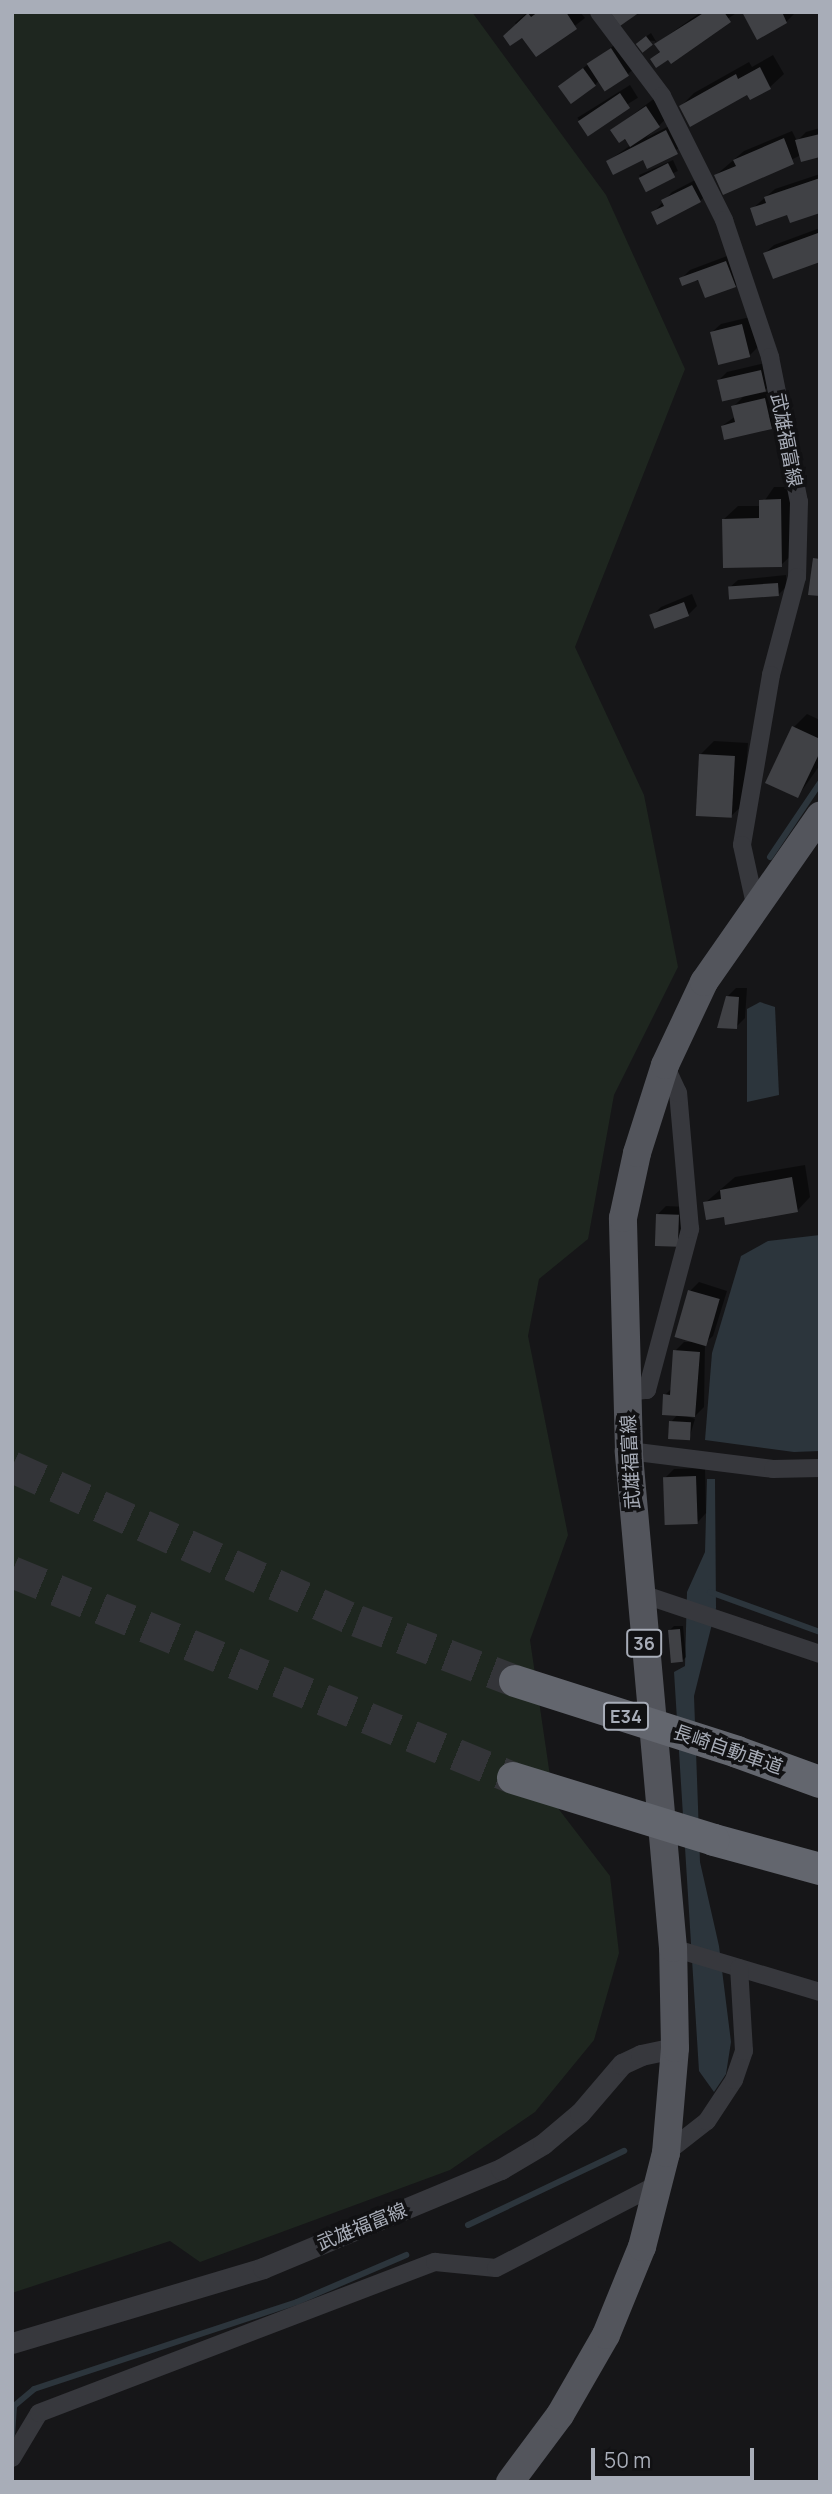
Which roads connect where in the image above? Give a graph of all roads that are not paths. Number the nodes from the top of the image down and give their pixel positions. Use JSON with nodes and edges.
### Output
{"nodes":[{"id":1,"x":599,"y":12,"type":"edge"},
{"id":2,"x":820,"y":816,"type":"edge"},
{"id":3,"x":755,"y":904,"type":"junction"},
{"id":4,"x":665,"y":1065,"type":"junction"},
{"id":5,"x":627,"y":1392,"type":"junction"},
{"id":6,"x":629,"y":1451,"type":"junction"},
{"id":7,"x":820,"y":1468,"type":"edge"},
{"id":8,"x":639,"y":1594,"type":"junction"},
{"id":9,"x":820,"y":1654,"type":"edge"},
{"id":10,"x":515,"y":1681,"type":"tunnel mouth"},
{"id":11,"x":513,"y":1778,"type":"tunnel mouth"},
{"id":12,"x":820,"y":1782,"type":"edge"},
{"id":13,"x":820,"y":1869,"type":"edge"},
{"id":14,"x":680,"y":1950,"type":"junction"},
{"id":15,"x":734,"y":1967,"type":"junction"},
{"id":16,"x":820,"y":1992,"type":"edge"},
{"id":17,"x":675,"y":2049,"type":"junction"},
{"id":18,"x":666,"y":2153,"type":"junction"},
{"id":19,"x":658,"y":2184,"type":"junction"},
{"id":20,"x":12,"y":2343,"type":"edge"},
{"id":21,"x":12,"y":2458,"type":"edge"},
{"id":22,"x":510,"y":2482,"type":"edge"}],
"edges":[{"from":1,"to":3,"type":"street","name":"武雄福富線"},
{"from":2,"to":3,"type":"main road","name":"武雄福富線","number":"36"},
{"from":3,"to":4,"type":"main road","name":"武雄福富線","number":"36"},
{"from":4,"to":5,"type":"main road","name":"武雄福富線","number":"36"},
{"from":4,"to":5,"type":"street"},
{"from":5,"to":6,"type":"main road","name":"武雄福富線","number":"36"},
{"from":6,"to":7,"type":"street"},
{"from":6,"to":8,"type":"main road","name":"武雄福富線","number":"36"},
{"from":8,"to":9,"type":"street"},
{"from":8,"to":14,"type":"main road","name":"武雄福富線","number":"36"},
{"from":10,"to":12,"type":"highway","name":"長崎自動車道","number":"E34","bridge":true},
{"from":11,"to":13,"type":"highway","bridge":true},
{"from":14,"to":15,"type":"street"},
{"from":14,"to":17,"type":"main road","name":"武雄福富線","number":"36"},
{"from":15,"to":16,"type":"street"},
{"from":15,"to":18,"type":"street"},
{"from":17,"to":18,"type":"main road","name":"武雄福富線","number":"36"},
{"from":17,"to":20,"type":"street","name":"武雄福富線"},
{"from":18,"to":19,"type":"main road","name":"武雄福富線","number":"36"},
{"from":19,"to":21,"type":"street"},
{"from":19,"to":22,"type":"main road","name":"武雄福富線","number":"36"}]}
